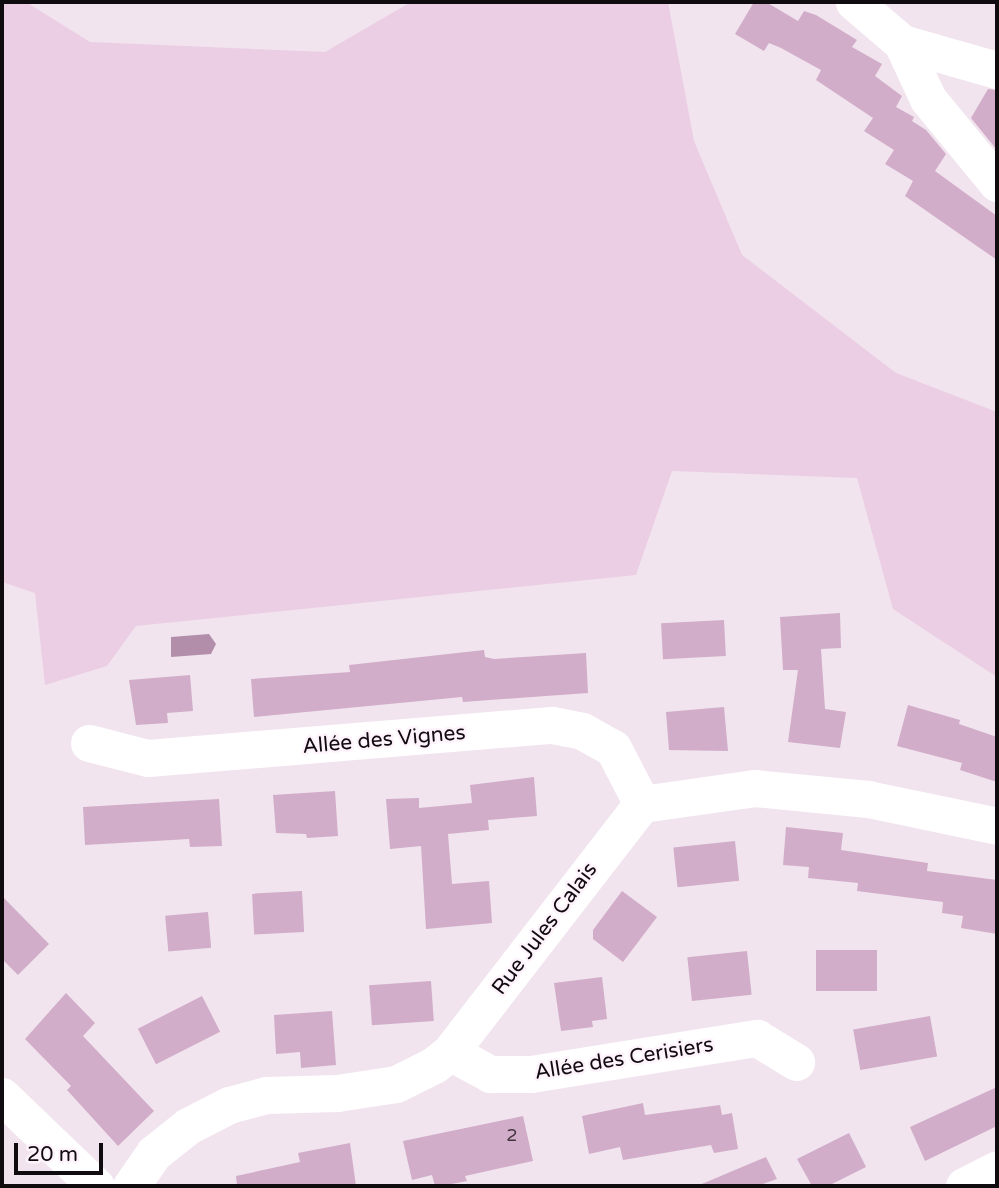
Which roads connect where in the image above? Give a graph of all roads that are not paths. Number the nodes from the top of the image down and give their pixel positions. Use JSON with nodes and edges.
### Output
{"nodes":[{"id":1,"x":853,"y":2,"type":"edge"},
{"id":2,"x":902,"y":43,"type":"junction"},
{"id":3,"x":997,"y":70,"type":"edge"},
{"id":4,"x":997,"y":183,"type":"edge"},
{"id":5,"x":89,"y":743,"type":"dead end"},
{"id":6,"x":642,"y":804,"type":"junction"},
{"id":7,"x":997,"y":826,"type":"edge"},
{"id":8,"x":450,"y":1052,"type":"junction"},
{"id":9,"x":796,"y":1062,"type":"dead end"},
{"id":10,"x":2,"y":1096,"type":"edge"},
{"id":11,"x":997,"y":1169,"type":"edge"},
{"id":12,"x":96,"y":1186,"type":"edge"},
{"id":13,"x":131,"y":1186,"type":"edge"},
{"id":14,"x":964,"y":1186,"type":"edge"}],
"edges":[{"from":1,"to":2,"type":"street"},
{"from":2,"to":3,"type":"street"},
{"from":2,"to":4,"type":"street"},
{"from":5,"to":6,"type":"street","name":"Allée des Vignes"},
{"from":6,"to":7,"type":"street"},
{"from":6,"to":8,"type":"street","name":"Rue Jules Calais"},
{"from":8,"to":9,"type":"street","name":"Allée des Cerisiers"},
{"from":8,"to":13,"type":"street","name":"Rue Jules Calais"},
{"from":10,"to":12,"type":"street"},
{"from":11,"to":14,"type":"street"}]}
